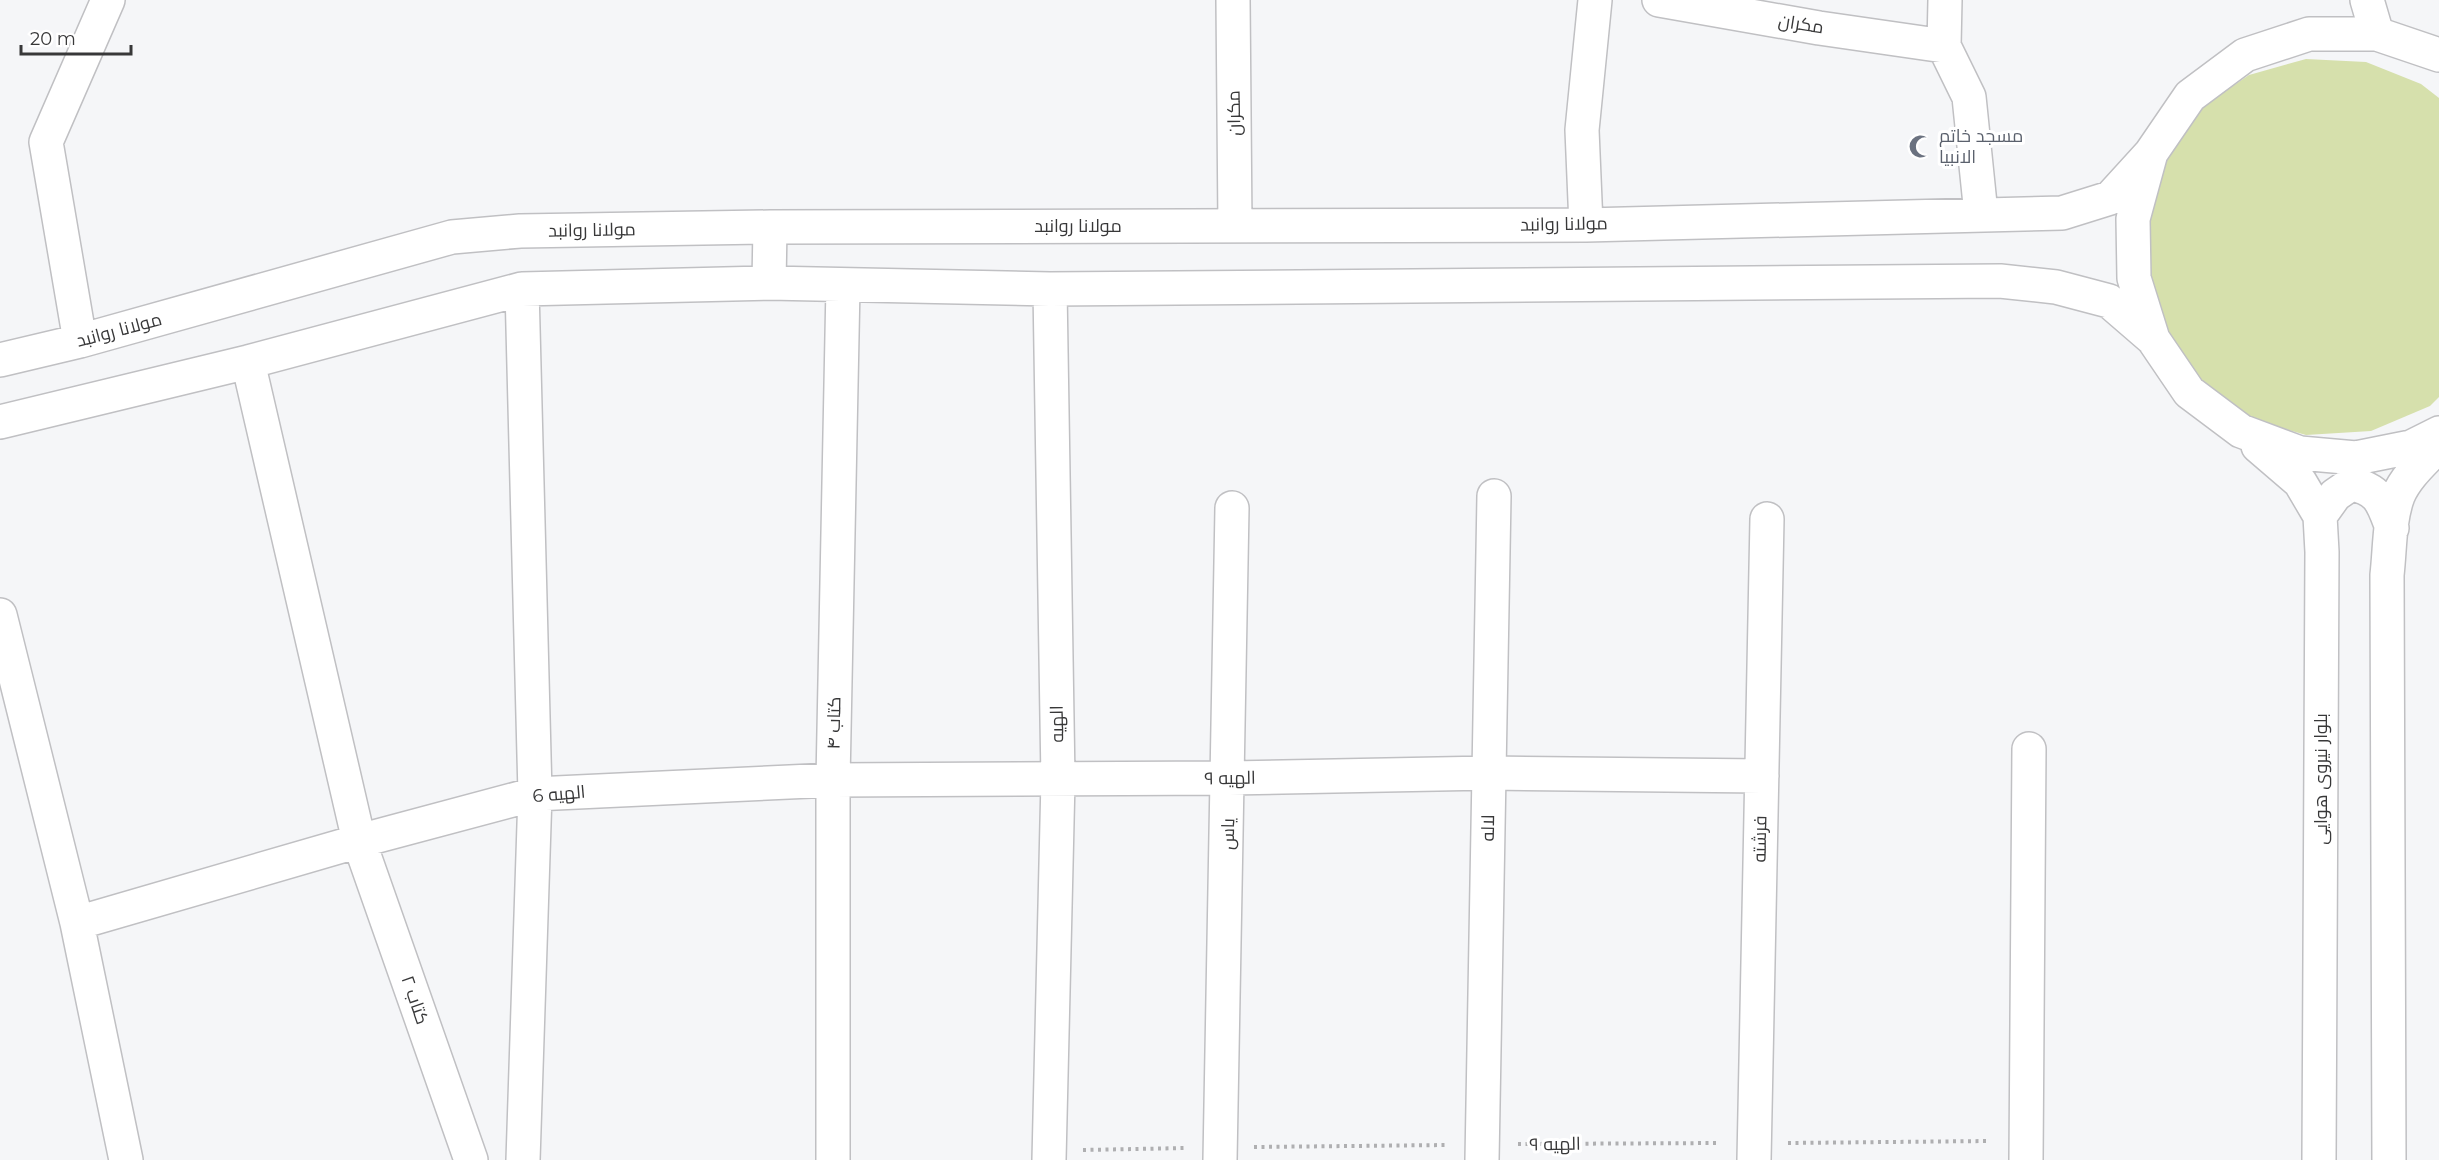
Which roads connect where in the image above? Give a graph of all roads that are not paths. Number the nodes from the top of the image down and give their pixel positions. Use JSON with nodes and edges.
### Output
{"nodes":[{"id":1,"x":108,"y":0,"type":"edge"},
{"id":2,"x":1233,"y":0,"type":"edge"},
{"id":3,"x":1595,"y":0,"type":"edge"},
{"id":4,"x":1659,"y":0,"type":"edge"},
{"id":5,"x":1946,"y":0,"type":"edge"},
{"id":6,"x":2367,"y":0,"type":"edge"},
{"id":7,"x":2377,"y":34,"type":"junction"},
{"id":8,"x":1944,"y":46,"type":"junction"},
{"id":9,"x":2439,"y":54,"type":"edge"},
{"id":10,"x":2151,"y":153,"type":"junction"},
{"id":11,"x":1982,"y":214,"type":"junction"},
{"id":12,"x":1586,"y":225,"type":"junction"},
{"id":13,"x":1235,"y":226,"type":"junction"},
{"id":14,"x":770,"y":227,"type":"junction"},
{"id":15,"x":769,"y":283,"type":"junction"},
{"id":16,"x":843,"y":286,"type":"junction"},
{"id":17,"x":522,"y":289,"type":"junction"},
{"id":18,"x":1050,"y":289,"type":"junction"},
{"id":19,"x":2153,"y":339,"type":"junction"},
{"id":20,"x":80,"y":341,"type":"junction"},
{"id":21,"x":0,"y":360,"type":"edge"},
{"id":22,"x":248,"y":362,"type":"junction"},
{"id":23,"x":0,"y":423,"type":"edge"},
{"id":24,"x":2241,"y":431,"type":"junction"},
{"id":25,"x":2439,"y":433,"type":"edge"},
{"id":26,"x":2439,"y":445,"type":"edge"},
{"id":27,"x":1494,"y":496,"type":"dead end"},
{"id":28,"x":1232,"y":508,"type":"dead end"},
{"id":29,"x":2320,"y":516,"type":"junction"},
{"id":30,"x":1767,"y":519,"type":"dead end"},
{"id":31,"x":2392,"y":528,"type":"junction"},
{"id":32,"x":0,"y":615,"type":"edge"},
{"id":33,"x":2029,"y":748,"type":"dead end"},
{"id":34,"x":1488,"y":773,"type":"junction"},
{"id":35,"x":1761,"y":776,"type":"junction"},
{"id":36,"x":1229,"y":778,"type":"junction"},
{"id":37,"x":833,"y":780,"type":"junction"},
{"id":38,"x":1058,"y":780,"type":"junction"},
{"id":39,"x":535,"y":794,"type":"junction"},
{"id":40,"x":359,"y":841,"type":"junction"},
{"id":41,"x":77,"y":923,"type":"junction"},
{"id":42,"x":2026,"y":1150,"type":"edge"},
{"id":43,"x":1754,"y":1151,"type":"edge"},
{"id":44,"x":1482,"y":1152,"type":"edge"},
{"id":45,"x":1220,"y":1154,"type":"edge"},
{"id":46,"x":1049,"y":1155,"type":"edge"},
{"id":47,"x":126,"y":1160,"type":"edge"},
{"id":48,"x":471,"y":1160,"type":"edge"},
{"id":49,"x":523,"y":1160,"type":"edge"},
{"id":50,"x":833,"y":1160,"type":"edge"},
{"id":51,"x":2319,"y":1160,"type":"edge"},
{"id":52,"x":2388,"y":1160,"type":"edge"}],
"edges":[{"from":1,"to":20,"type":"street"},
{"from":2,"to":13,"type":"street","name":"مکران"},
{"from":3,"to":12,"type":"street"},
{"from":4,"to":8,"type":"street","name":"مکران"},
{"from":5,"to":8,"type":"street"},
{"from":6,"to":7,"type":"street"},
{"from":7,"to":9,"type":"street"},
{"from":7,"to":10,"type":"street"},
{"from":8,"to":11,"type":"street"},
{"from":10,"to":11,"type":"street","name":"مولانا روانبد"},
{"from":10,"to":19,"type":"street"},
{"from":11,"to":12,"type":"street","name":"مولانا روانبد"},
{"from":12,"to":13,"type":"street","name":"مولانا روانبد"},
{"from":13,"to":14,"type":"street","name":"مولانا روانبد"},
{"from":14,"to":15,"type":"street"},
{"from":14,"to":20,"type":"street","name":"مولانا روانبد"},
{"from":15,"to":16,"type":"street"},
{"from":15,"to":17,"type":"street"},
{"from":16,"to":18,"type":"street"},
{"from":16,"to":37,"type":"street","name":"کتاب ۴"},
{"from":17,"to":22,"type":"street"},
{"from":17,"to":39,"type":"street"},
{"from":18,"to":19,"type":"street"},
{"from":18,"to":38,"type":"street","name":"الهیه"},
{"from":19,"to":24,"type":"street"},
{"from":20,"to":21,"type":"street","name":"مولانا روانبد"},
{"from":22,"to":23,"type":"street"},
{"from":22,"to":40,"type":"street","name":"کتاب ۲"},
{"from":24,"to":25,"type":"street"},
{"from":24,"to":29,"type":"street","name":"بلوار نیروی هوایی"},
{"from":26,"to":31,"type":"street"},
{"from":27,"to":34,"type":"street","name":"لاله"},
{"from":28,"to":36,"type":"street","name":"یاس"},
{"from":29,"to":31,"type":"street"},
{"from":29,"to":51,"type":"street","name":"بلوار نیروی هوایی"},
{"from":30,"to":35,"type":"street","name":"فرشته"},
{"from":31,"to":52,"type":"street"},
{"from":32,"to":41,"type":"street"},
{"from":33,"to":42,"type":"street"},
{"from":34,"to":35,"type":"street","name":"الهیه ۹"},
{"from":34,"to":36,"type":"street","name":"الهیه ۹"},
{"from":34,"to":44,"type":"street","name":"لاله"},
{"from":35,"to":43,"type":"street","name":"فرشته"},
{"from":36,"to":38,"type":"street","name":"الهیه ۹"},
{"from":36,"to":45,"type":"street","name":"یاس"},
{"from":37,"to":38,"type":"street","name":"الهیه 6"},
{"from":37,"to":39,"type":"street","name":"الهیه 6"},
{"from":37,"to":50,"type":"street","name":"کتاب ۴"},
{"from":38,"to":46,"type":"street","name":"الهیه"},
{"from":39,"to":40,"type":"street","name":"الهیه 6"},
{"from":39,"to":49,"type":"street"},
{"from":40,"to":41,"type":"street","name":"الهیه 6"},
{"from":40,"to":48,"type":"street","name":"کتاب ۲"},
{"from":41,"to":47,"type":"street"}]}
